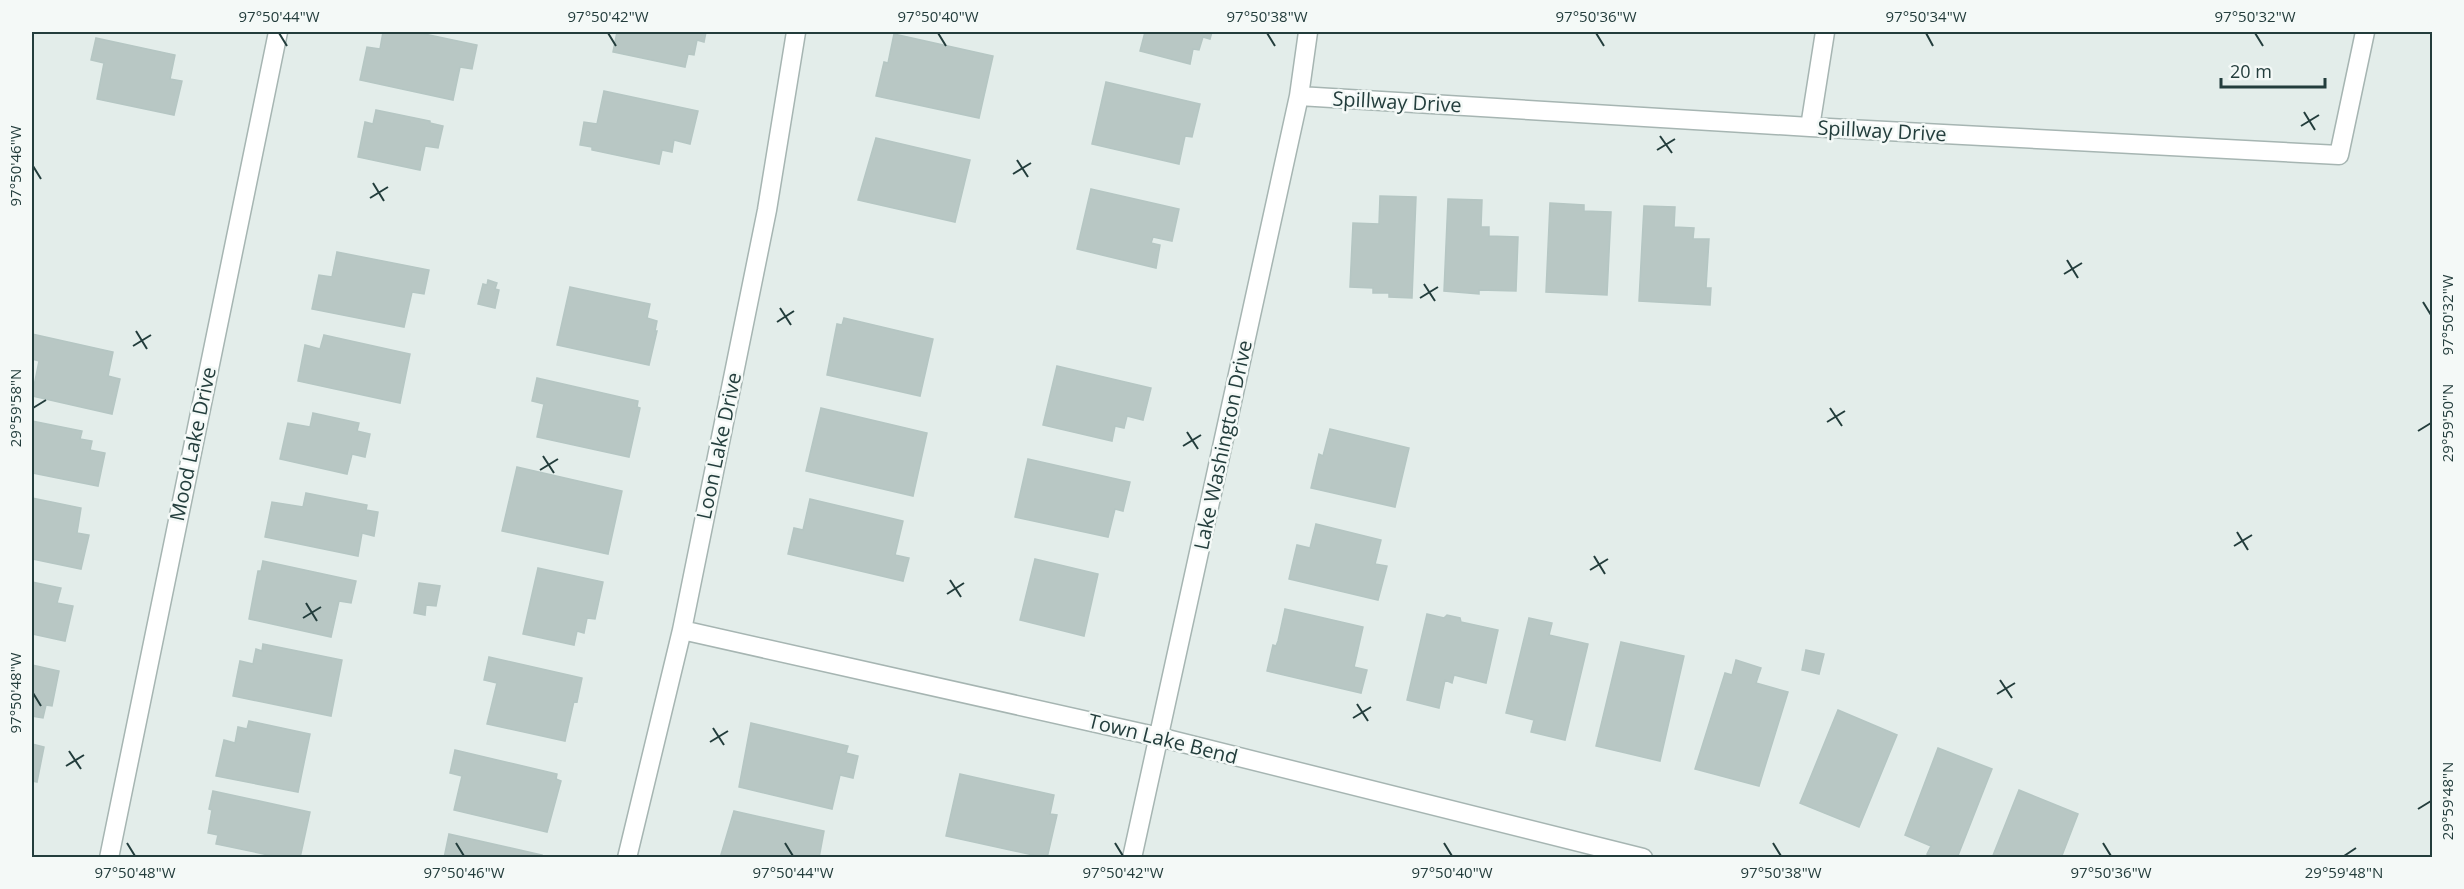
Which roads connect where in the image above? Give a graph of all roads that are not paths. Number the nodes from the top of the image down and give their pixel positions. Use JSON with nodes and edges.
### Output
{"nodes":[{"id":1,"x":278,"y":32,"type":"edge"},
{"id":2,"x":796,"y":32,"type":"edge"},
{"id":3,"x":1308,"y":32,"type":"edge"},
{"id":4,"x":1825,"y":32,"type":"edge"},
{"id":5,"x":2365,"y":32,"type":"edge"},
{"id":6,"x":1299,"y":96,"type":"junction"},
{"id":7,"x":1810,"y":127,"type":"junction"},
{"id":8,"x":682,"y":630,"type":"junction"},
{"id":9,"x":1159,"y":737,"type":"junction"},
{"id":10,"x":109,"y":858,"type":"edge"},
{"id":11,"x":627,"y":858,"type":"edge"},
{"id":12,"x":1132,"y":858,"type":"edge"},
{"id":13,"x":1642,"y":858,"type":"edge"}],
"edges":[{"from":1,"to":10,"type":"street","name":"Mood Lake Drive"},
{"from":2,"to":8,"type":"street","name":"Loon Lake Drive"},
{"from":3,"to":6,"type":"street","name":"Lake Washington Drive"},
{"from":4,"to":7,"type":"street"},
{"from":5,"to":7,"type":"street","name":"Spillway Drive"},
{"from":6,"to":7,"type":"street","name":"Spillway Drive"},
{"from":6,"to":9,"type":"street","name":"Lake Washington Drive"},
{"from":8,"to":9,"type":"street","name":"Town Lake Bend"},
{"from":8,"to":11,"type":"street","name":"Loon Lake Drive"},
{"from":9,"to":12,"type":"street","name":"Lake Washington Drive"},
{"from":9,"to":13,"type":"street","name":"Town Lake Bend"}]}
